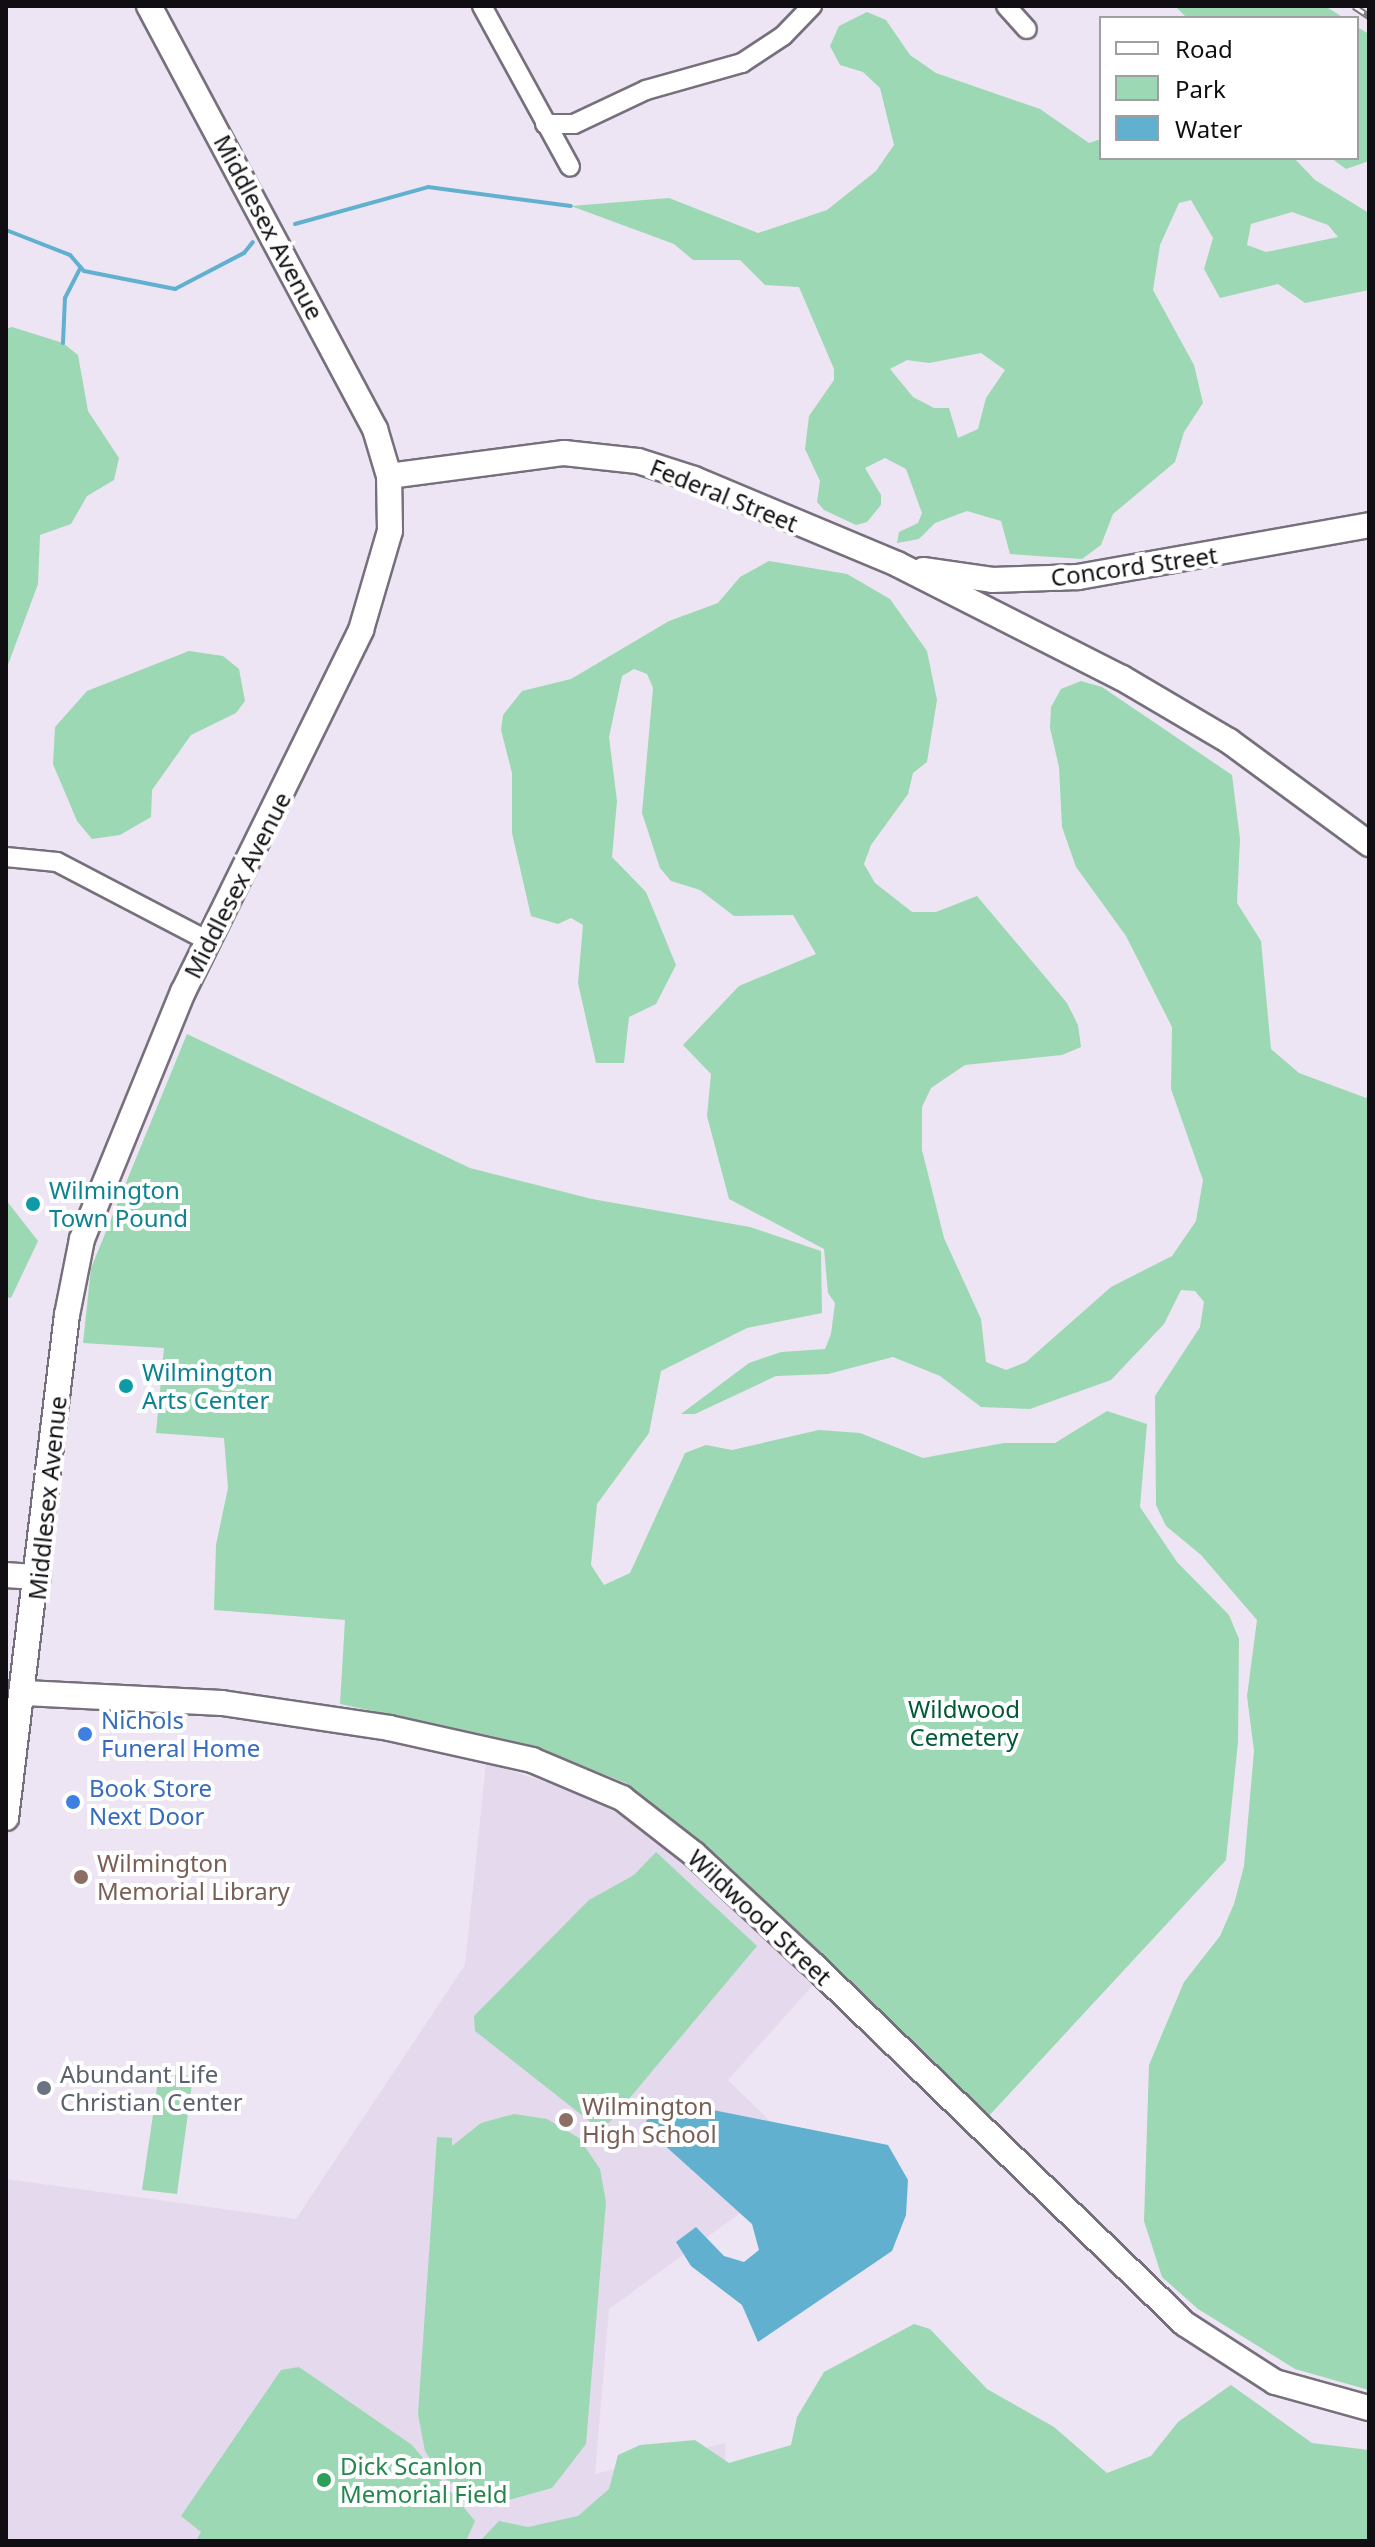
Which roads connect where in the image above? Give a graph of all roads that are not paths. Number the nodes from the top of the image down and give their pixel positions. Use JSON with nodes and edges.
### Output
{"nodes":[{"id":1,"x":149,"y":6,"type":"edge"},
{"id":2,"x":482,"y":6,"type":"edge"},
{"id":3,"x":812,"y":6,"type":"edge"},
{"id":4,"x":1006,"y":6,"type":"edge"},
{"id":5,"x":1027,"y":29,"type":"dead end"},
{"id":6,"x":545,"y":124,"type":"junction"},
{"id":7,"x":570,"y":167,"type":"dead end"},
{"id":8,"x":389,"y":476,"type":"junction"},
{"id":9,"x":1369,"y":525,"type":"edge"},
{"id":10,"x":897,"y":564,"type":"junction"},
{"id":11,"x":1003,"y":580,"type":"junction"},
{"id":12,"x":993,"y":615,"type":"junction"},
{"id":13,"x":1369,"y":844,"type":"edge"},
{"id":14,"x":6,"y":857,"type":"edge"},
{"id":15,"x":208,"y":941,"type":"junction"},
{"id":16,"x":6,"y":1575,"type":"edge"},
{"id":17,"x":38,"y":1577,"type":"junction"},
{"id":18,"x":25,"y":1693,"type":"junction"},
{"id":19,"x":6,"y":1818,"type":"edge"},
{"id":20,"x":1369,"y":2408,"type":"edge"}],
"edges":[{"from":1,"to":8,"type":"street","name":"Middlesex Avenue"},
{"from":2,"to":6,"type":"street"},
{"from":3,"to":6,"type":"street"},
{"from":4,"to":5,"type":"street"},
{"from":6,"to":7,"type":"street"},
{"from":8,"to":10,"type":"street","name":"Federal Street"},
{"from":8,"to":15,"type":"street","name":"Middlesex Avenue"},
{"from":9,"to":11,"type":"street","name":"Concord Street"},
{"from":10,"to":11,"type":"street","name":"Concord Street"},
{"from":10,"to":12,"type":"street","name":"Federal Street"},
{"from":11,"to":12,"type":"street"},
{"from":12,"to":13,"type":"street","name":"Federal Street"},
{"from":14,"to":15,"type":"street"},
{"from":15,"to":17,"type":"street","name":"Middlesex Avenue"},
{"from":16,"to":17,"type":"street"},
{"from":17,"to":18,"type":"street","name":"Middlesex Avenue"},
{"from":18,"to":19,"type":"street","name":"Middlesex Avenue"},
{"from":18,"to":20,"type":"street","name":"Wildwood Street"}]}
